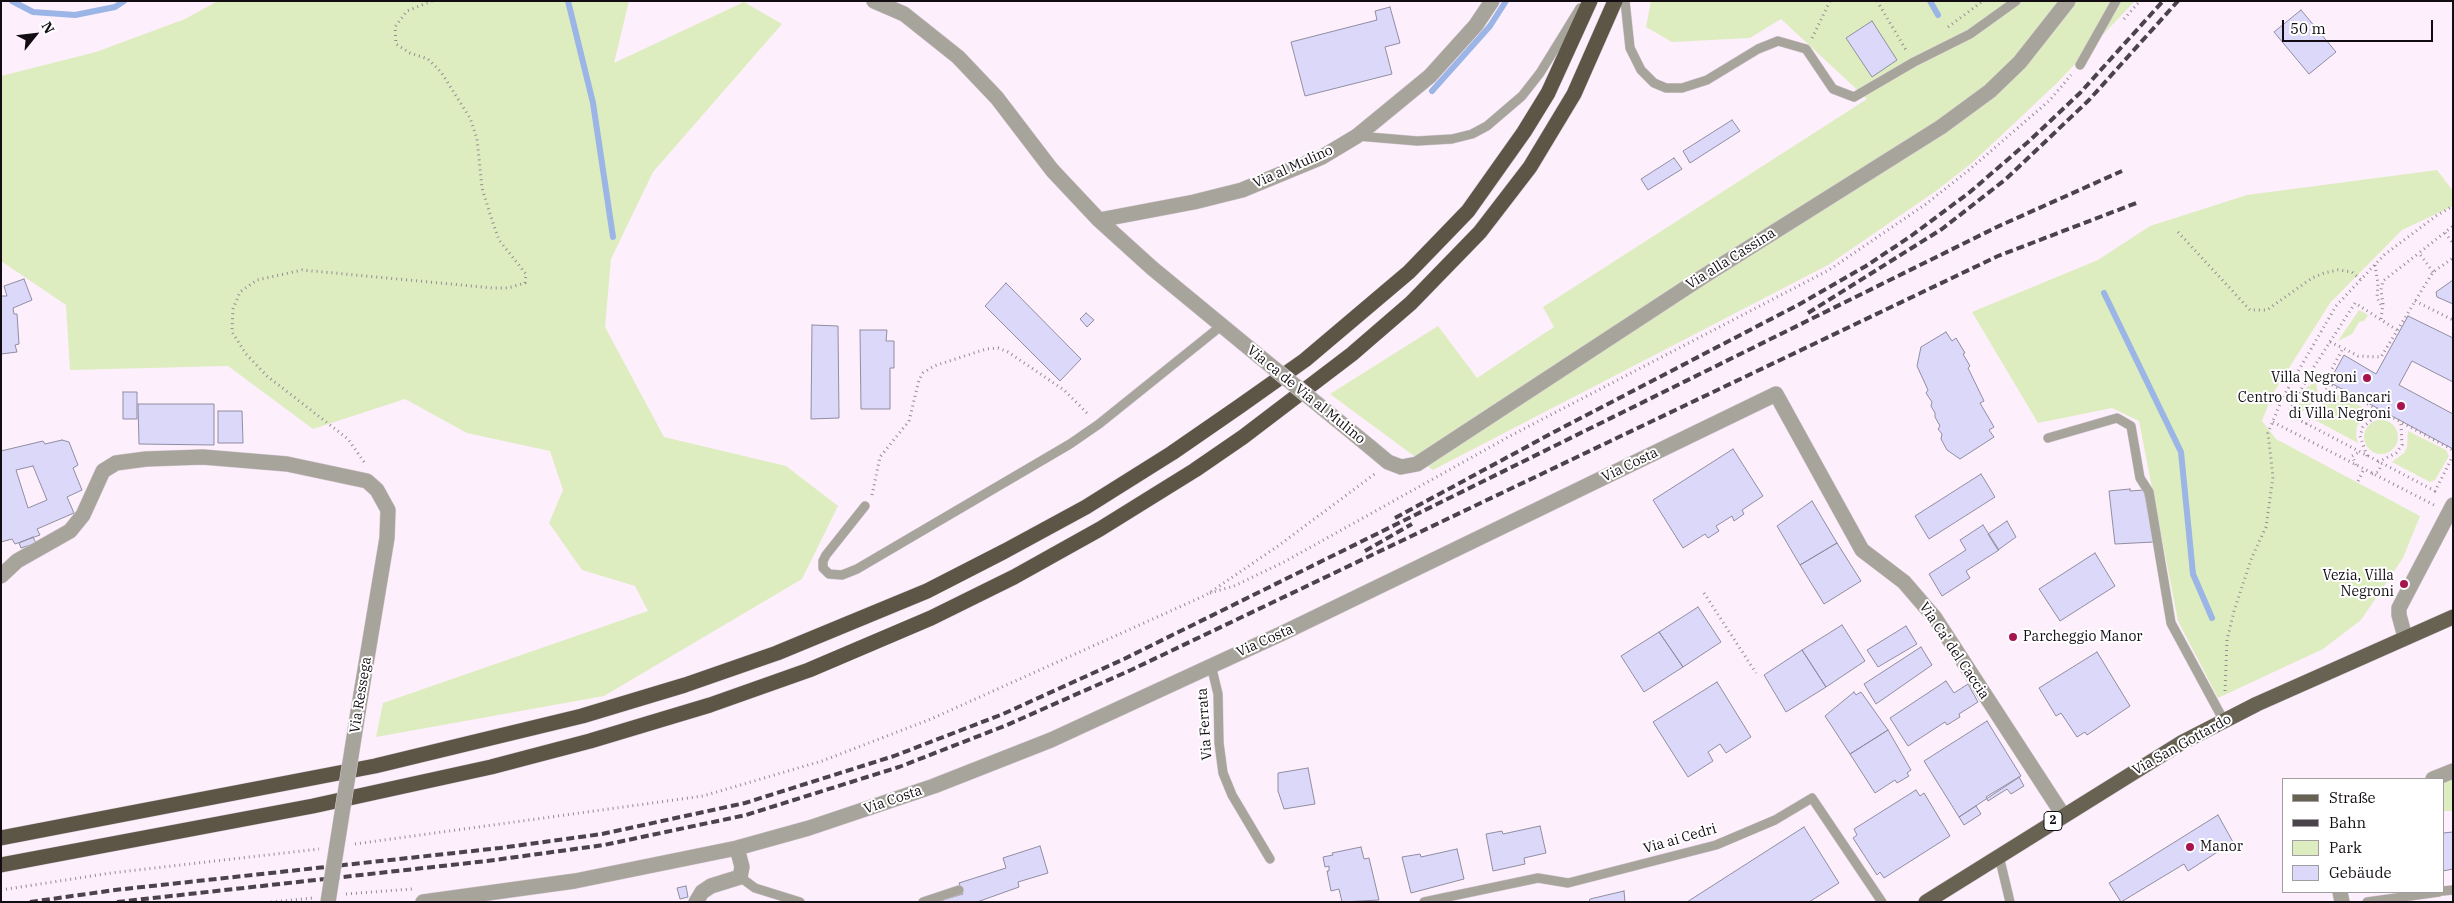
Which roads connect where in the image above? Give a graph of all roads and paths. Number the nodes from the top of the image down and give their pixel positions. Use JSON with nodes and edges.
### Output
{"nodes":[{"id":1,"x":432,"y":1,"type":"edge"},
{"id":2,"x":874,"y":1,"type":"edge"},
{"id":3,"x":1492,"y":1,"type":"edge"},
{"id":4,"x":1584,"y":1,"type":"edge"},
{"id":5,"x":1590,"y":1,"type":"edge"},
{"id":6,"x":1615,"y":1,"type":"edge"},
{"id":7,"x":1625,"y":1,"type":"edge"},
{"id":8,"x":1830,"y":1,"type":"edge"},
{"id":9,"x":1877,"y":1,"type":"edge"},
{"id":10,"x":1983,"y":1,"type":"edge"},
{"id":11,"x":2016,"y":1,"type":"edge"},
{"id":12,"x":2068,"y":1,"type":"edge"},
{"id":13,"x":2116,"y":1,"type":"edge"},
{"id":14,"x":2140,"y":1,"type":"edge"},
{"id":15,"x":2121,"y":22,"type":"dead end"},
{"id":16,"x":1940,"y":32,"type":"dead end"},
{"id":17,"x":1915,"y":47,"type":"dead end"},
{"id":18,"x":1806,"y":49,"type":"junction"},
{"id":19,"x":1907,"y":52,"type":"junction"},
{"id":20,"x":1914,"y":62,"type":"junction"},
{"id":21,"x":2080,"y":65,"type":"joint"},
{"id":22,"x":1357,"y":136,"type":"junction"},
{"id":23,"x":2453,"y":206,"type":"edge"},
{"id":24,"x":1099,"y":220,"type":"junction"},
{"id":25,"x":2453,"y":226,"type":"edge"},
{"id":26,"x":2178,"y":232,"type":"dead end"},
{"id":27,"x":2444,"y":233,"type":"junction"},
{"id":28,"x":2453,"y":243,"type":"edge"},
{"id":29,"x":2419,"y":252,"type":"junction"},
{"id":30,"x":2453,"y":258,"type":"edge"},
{"id":31,"x":2375,"y":265,"type":"junction"},
{"id":32,"x":2433,"y":272,"type":"junction"},
{"id":33,"x":2361,"y":280,"type":"junction"},
{"id":34,"x":2415,"y":301,"type":"junction"},
{"id":35,"x":2383,"y":308,"type":"junction"},
{"id":36,"x":2381,"y":319,"type":"junction"},
{"id":37,"x":2453,"y":320,"type":"edge"},
{"id":38,"x":1221,"y":326,"type":"junction"},
{"id":39,"x":2397,"y":330,"type":"junction"},
{"id":40,"x":2330,"y":342,"type":"junction"},
{"id":41,"x":2342,"y":348,"type":"junction"},
{"id":42,"x":2310,"y":373,"type":"junction"},
{"id":43,"x":2325,"y":382,"type":"junction"},
{"id":44,"x":2330,"y":384,"type":"junction"},
{"id":45,"x":1776,"y":394,"type":"joint"},
{"id":46,"x":2381,"y":413,"type":"junction"},
{"id":47,"x":2272,"y":422,"type":"junction"},
{"id":48,"x":2401,"y":423,"type":"junction"},
{"id":49,"x":1099,"y":424,"type":"junction"},
{"id":50,"x":2306,"y":424,"type":"dead end"},
{"id":51,"x":2048,"y":438,"type":"dead end"},
{"id":52,"x":2453,"y":450,"type":"edge"},
{"id":53,"x":2360,"y":452,"type":"junction"},
{"id":54,"x":2367,"y":456,"type":"junction"},
{"id":55,"x":2453,"y":456,"type":"edge"},
{"id":56,"x":1388,"y":462,"type":"junction"},
{"id":57,"x":2380,"y":463,"type":"junction"},
{"id":58,"x":2356,"y":466,"type":"junction"},
{"id":59,"x":2364,"y":470,"type":"junction"},
{"id":60,"x":2372,"y":474,"type":"junction"},
{"id":61,"x":2358,"y":480,"type":"dead end"},
{"id":62,"x":376,"y":490,"type":"junction"},
{"id":63,"x":865,"y":506,"type":"joint"},
{"id":64,"x":2453,"y":506,"type":"edge"},
{"id":65,"x":2437,"y":507,"type":"dead end"},
{"id":66,"x":1,"y":576,"type":"edge"},
{"id":67,"x":1704,"y":593,"type":"dead end"},
{"id":68,"x":1206,"y":595,"type":"junction"},
{"id":69,"x":2452,"y":619,"type":"edge"},
{"id":70,"x":2405,"y":637,"type":"junction"},
{"id":71,"x":1211,"y":665,"type":"junction"},
{"id":72,"x":1756,"y":673,"type":"dead end"},
{"id":73,"x":2224,"y":719,"type":"junction"},
{"id":74,"x":2453,"y":771,"type":"edge"},
{"id":75,"x":2436,"y":778,"type":"edge"},
{"id":76,"x":678,"y":800,"type":"dead end"},
{"id":77,"x":2062,"y":815,"type":"junction"},
{"id":78,"x":1,"y":838,"type":"edge"},
{"id":79,"x":737,"y":848,"type":"junction"},
{"id":80,"x":1999,"y":856,"type":"junction"},
{"id":81,"x":1270,"y":860,"type":"dead end"},
{"id":82,"x":1,"y":865,"type":"edge"},
{"id":83,"x":740,"y":877,"type":"junction"},
{"id":84,"x":959,"y":890,"type":"dead end"},
{"id":85,"x":2434,"y":893,"type":"edge"},
{"id":86,"x":422,"y":895,"type":"edge"},
{"id":87,"x":329,"y":898,"type":"edge"},
{"id":88,"x":271,"y":902,"type":"edge"},
{"id":89,"x":696,"y":902,"type":"edge"},
{"id":90,"x":800,"y":902,"type":"edge"},
{"id":91,"x":923,"y":902,"type":"edge"},
{"id":92,"x":1424,"y":902,"type":"edge"},
{"id":93,"x":1882,"y":902,"type":"edge"},
{"id":94,"x":1926,"y":902,"type":"edge"},
{"id":95,"x":2010,"y":902,"type":"edge"},
{"id":96,"x":2367,"y":902,"type":"edge"}],
"edges":[{"from":1,"to":62,"type":"path"},
{"from":2,"to":24,"type":"street"},
{"from":3,"to":22,"type":"street","name":"Via al Mulino"},
{"from":4,"to":22,"type":"lane"},
{"from":5,"to":78,"type":"highway"},
{"from":6,"to":82,"type":"highway"},
{"from":7,"to":18,"type":"lane"},
{"from":8,"to":18,"type":"path"},
{"from":9,"to":19,"type":"path"},
{"from":10,"to":16,"type":"path"},
{"from":11,"to":20,"type":"lane"},
{"from":12,"to":56,"type":"street","name":"Via alla Cassina"},
{"from":13,"to":21,"type":"lane"},
{"from":14,"to":15,"type":"path"},
{"from":17,"to":19,"type":"path"},
{"from":18,"to":20,"type":"lane"},
{"from":19,"to":20,"type":"path"},
{"from":21,"to":68,"type":"path"},
{"from":22,"to":24,"type":"street","name":"Via al Mulino"},
{"from":23,"to":31,"type":"path"},
{"from":24,"to":38,"type":"street"},
{"from":25,"to":27,"type":"path"},
{"from":26,"to":33,"type":"path"},
{"from":27,"to":28,"type":"path"},
{"from":27,"to":29,"type":"path"},
{"from":29,"to":32,"type":"path"},
{"from":29,"to":35,"type":"path"},
{"from":30,"to":32,"type":"path"},
{"from":31,"to":33,"type":"path"},
{"from":31,"to":35,"type":"path"},
{"from":32,"to":34,"type":"path"},
{"from":33,"to":47,"type":"path"},
{"from":34,"to":37,"type":"path"},
{"from":34,"to":39,"type":"path"},
{"from":35,"to":36,"type":"path"},
{"from":36,"to":39,"type":"path"},
{"from":36,"to":40,"type":"path"},
{"from":38,"to":49,"type":"lane"},
{"from":38,"to":56,"type":"street","name":"Via ca de Via al Mulino","bridge":true},
{"from":39,"to":41,"type":"path"},
{"from":40,"to":41,"type":"path"},
{"from":40,"to":42,"type":"path"},
{"from":41,"to":43,"type":"path"},
{"from":42,"to":43,"type":"path"},
{"from":42,"to":53,"type":"path"},
{"from":43,"to":44,"type":"path"},
{"from":44,"to":46,"type":"path"},
{"from":44,"to":50,"type":"path"},
{"from":45,"to":71,"type":"street","name":"Via Costa"},
{"from":45,"to":77,"type":"street","name":"Via Ca' del Caccia"},
{"from":46,"to":48,"type":"path"},
{"from":46,"to":54,"type":"path"},
{"from":47,"to":58,"type":"path"},
{"from":47,"to":73,"type":"path"},
{"from":48,"to":52,"type":"path"},
{"from":48,"to":57,"type":"path"},
{"from":49,"to":63,"type":"path"},
{"from":49,"to":63,"type":"lane"},
{"from":51,"to":73,"type":"lane"},
{"from":53,"to":54,"type":"path"},
{"from":53,"to":58,"type":"path"},
{"from":54,"to":57,"type":"path"},
{"from":55,"to":57,"type":"path"},
{"from":56,"to":68,"type":"path"},
{"from":57,"to":60,"type":"path"},
{"from":58,"to":59,"type":"path"},
{"from":59,"to":60,"type":"path"},
{"from":59,"to":61,"type":"path"},
{"from":60,"to":65,"type":"path"},
{"from":62,"to":66,"type":"street"},
{"from":62,"to":87,"type":"street","name":"Via Ressega","bridge":true},
{"from":64,"to":70,"type":"street"},
{"from":67,"to":72,"type":"path"},
{"from":68,"to":76,"type":"path"},
{"from":69,"to":70,"type":"main road","name":"Via San Gottardo","number":"2"},
{"from":70,"to":73,"type":"main road","name":"Via San Gottardo","number":"2"},
{"from":71,"to":79,"type":"street","name":"Via Costa"},
{"from":71,"to":81,"type":"lane","name":"Via Ferrata"},
{"from":73,"to":77,"type":"main road","name":"Via San Gottardo","number":"2"},
{"from":74,"to":75,"type":"street"},
{"from":77,"to":80,"type":"main road","name":"Via San Gottardo","number":"2"},
{"from":79,"to":83,"type":"street"},
{"from":79,"to":86,"type":"street"},
{"from":80,"to":94,"type":"main road","name":"Via San Gottardo","number":"2"},
{"from":80,"to":95,"type":"lane"},
{"from":83,"to":89,"type":"street"},
{"from":83,"to":90,"type":"lane"},
{"from":84,"to":91,"type":"lane"},
{"from":85,"to":96,"type":"lane"},
{"from":86,"to":87,"type":"path"},
{"from":87,"to":88,"type":"path"},
{"from":92,"to":93,"type":"lane","name":"Via ai Cedri"}]}
